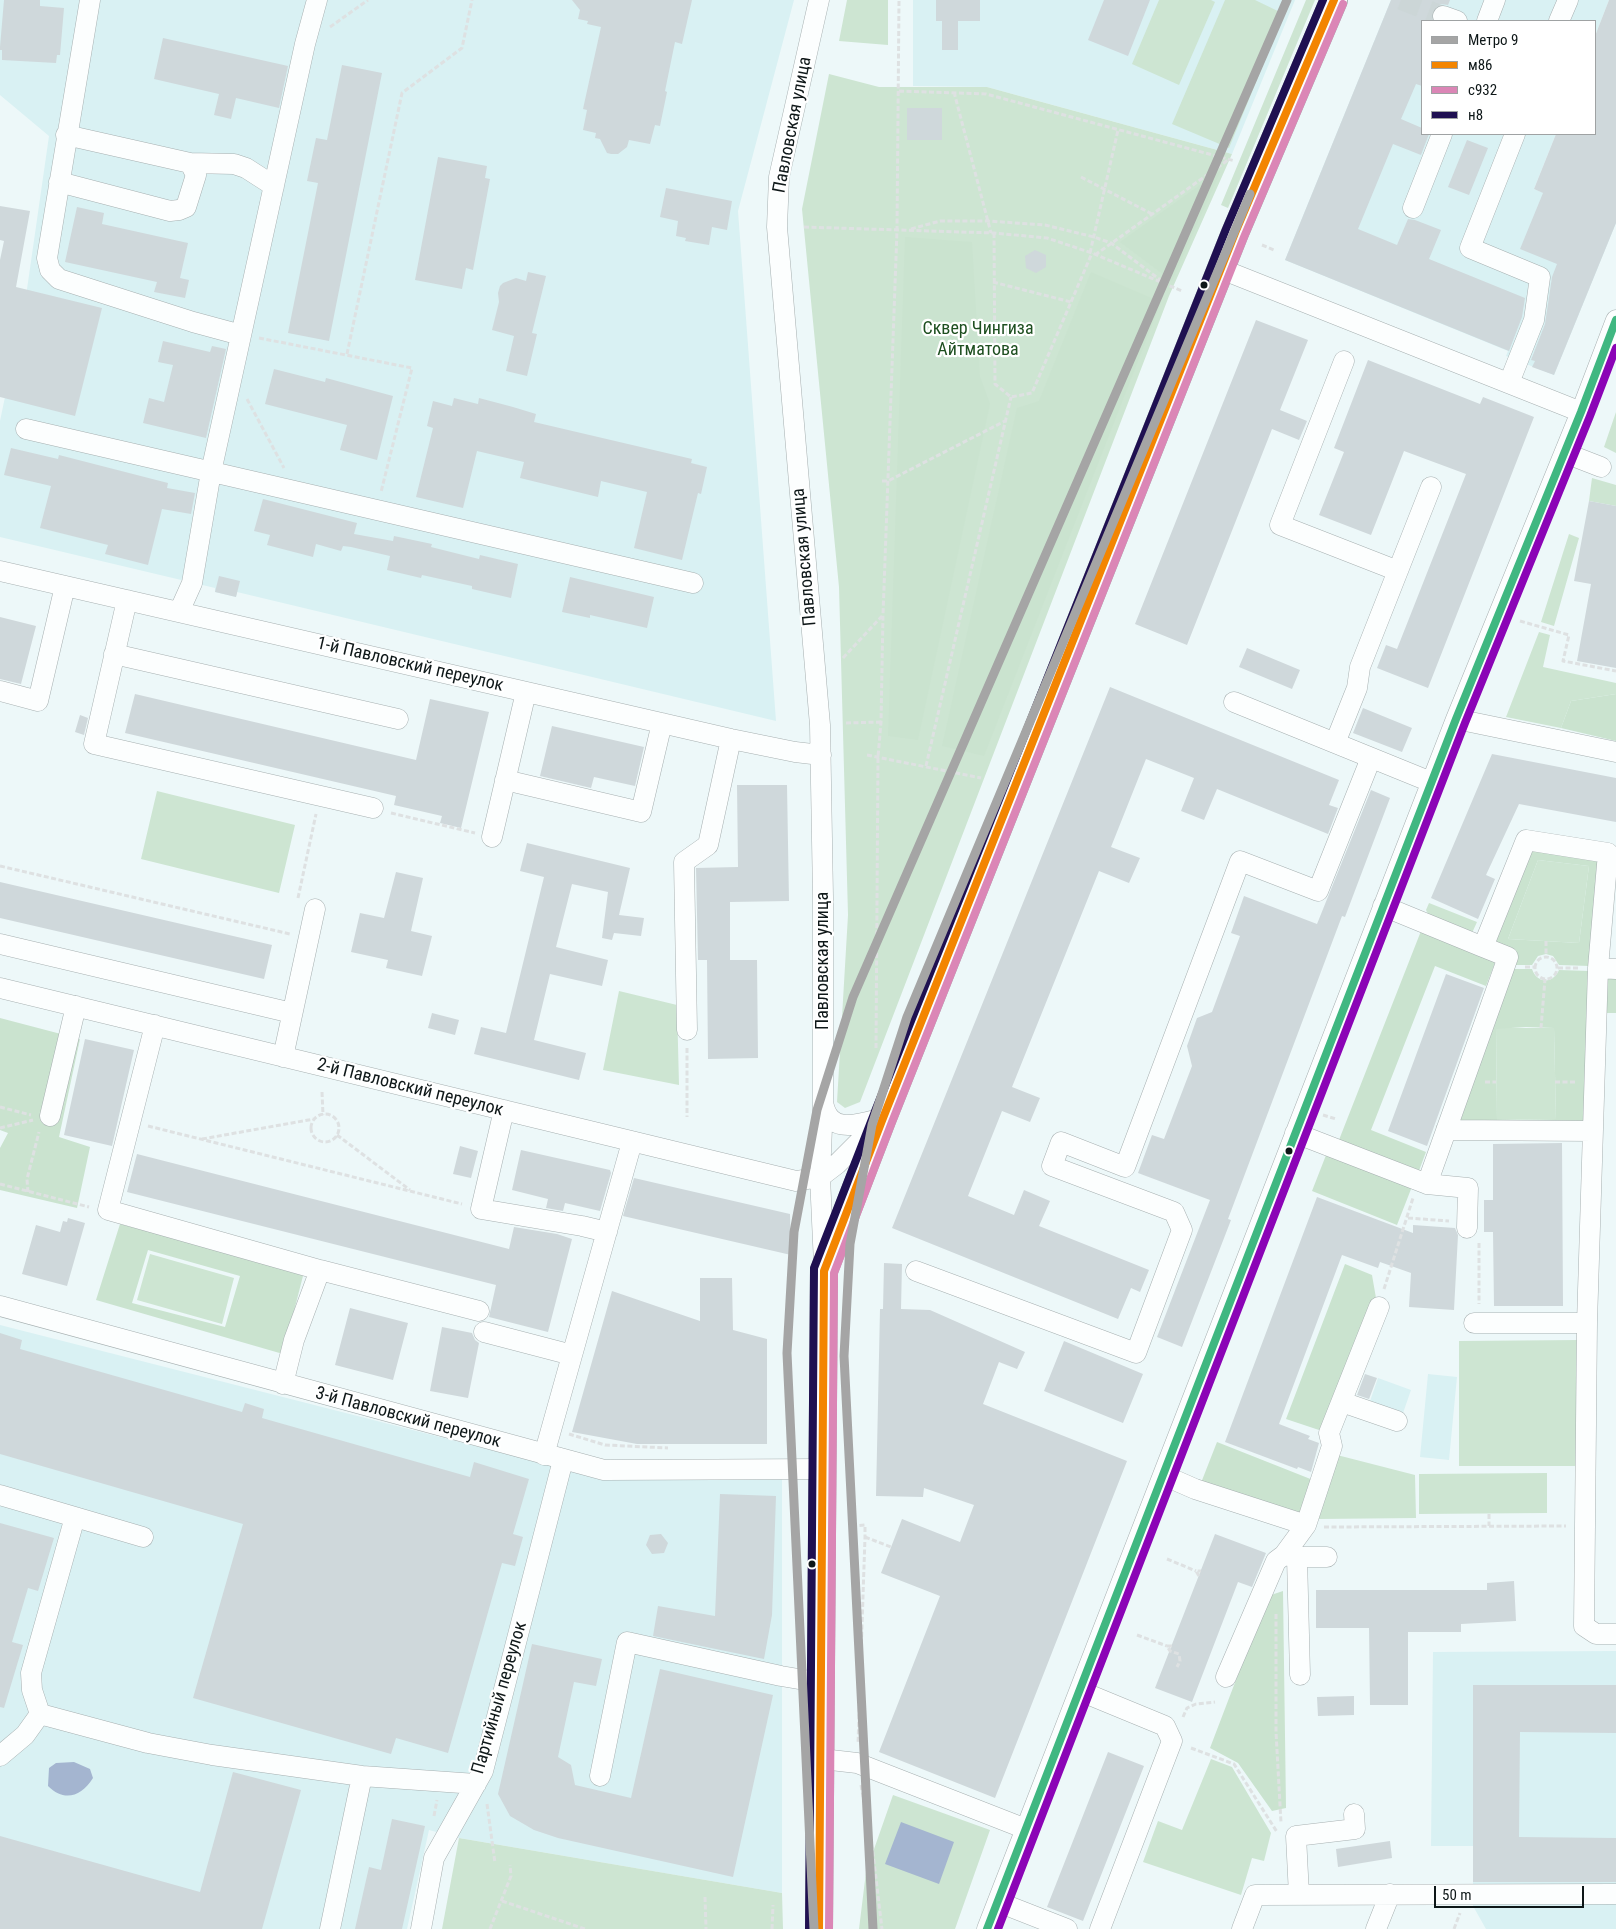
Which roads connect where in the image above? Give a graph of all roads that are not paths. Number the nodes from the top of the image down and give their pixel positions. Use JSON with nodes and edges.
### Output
{"nodes":[{"id":1,"x":90,"y":0,"type":"edge"},
{"id":2,"x":317,"y":0,"type":"edge"},
{"id":3,"x":819,"y":0,"type":"edge"},
{"id":4,"x":1334,"y":0,"type":"edge"},
{"id":5,"x":1495,"y":0,"type":"edge"},
{"id":6,"x":1568,"y":0,"type":"edge"},
{"id":7,"x":1487,"y":20,"type":"edge"},
{"id":8,"x":1560,"y":20,"type":"edge"},
{"id":9,"x":66,"y":135,"type":"junction"},
{"id":10,"x":1442,"y":135,"type":"edge"},
{"id":11,"x":1515,"y":135,"type":"edge"},
{"id":12,"x":190,"y":163,"type":"junction"},
{"id":13,"x":58,"y":182,"type":"junction"},
{"id":14,"x":274,"y":186,"type":"junction"},
{"id":15,"x":1413,"y":208,"type":"dead end"},
{"id":16,"x":1221,"y":269,"type":"junction"},
{"id":17,"x":1616,"y":320,"type":"edge"},
{"id":18,"x":241,"y":335,"type":"junction"},
{"id":19,"x":1344,"y":361,"type":"dead end"},
{"id":20,"x":1509,"y":383,"type":"junction"},
{"id":21,"x":1581,"y":412,"type":"junction"},
{"id":22,"x":26,"y":429,"type":"dead end"},
{"id":23,"x":1565,"y":452,"type":"junction"},
{"id":24,"x":1601,"y":467,"type":"dead end"},
{"id":25,"x":211,"y":472,"type":"junction"},
{"id":26,"x":1430,"y":487,"type":"dead end"},
{"id":27,"x":0,"y":571,"type":"edge"},
{"id":28,"x":1398,"y":571,"type":"junction"},
{"id":29,"x":693,"y":583,"type":"dead end"},
{"id":30,"x":65,"y":586,"type":"junction"},
{"id":31,"x":127,"y":600,"type":"junction"},
{"id":32,"x":180,"y":612,"type":"junction"},
{"id":33,"x":114,"y":654,"type":"junction"},
{"id":34,"x":0,"y":691,"type":"edge"},
{"id":35,"x":526,"y":692,"type":"junction"},
{"id":36,"x":1234,"y":702,"type":"dead end"},
{"id":37,"x":398,"y":719,"type":"dead end"},
{"id":38,"x":1456,"y":719,"type":"junction"},
{"id":39,"x":662,"y":723,"type":"junction"},
{"id":40,"x":731,"y":739,"type":"junction"},
{"id":41,"x":1335,"y":743,"type":"junction"},
{"id":42,"x":1616,"y":752,"type":"edge"},
{"id":43,"x":821,"y":755,"type":"junction"},
{"id":44,"x":1371,"y":758,"type":"junction"},
{"id":45,"x":505,"y":780,"type":"junction"},
{"id":46,"x":1431,"y":782,"type":"junction"},
{"id":47,"x":373,"y":808,"type":"road end"},
{"id":48,"x":492,"y":837,"type":"road end"},
{"id":49,"x":1383,"y":906,"type":"junction"},
{"id":50,"x":315,"y":909,"type":"dead end"},
{"id":51,"x":0,"y":944,"type":"edge"},
{"id":52,"x":1483,"y":947,"type":"junction"},
{"id":53,"x":1607,"y":968,"type":"edge"},
{"id":54,"x":0,"y":988,"type":"edge"},
{"id":55,"x":76,"y":1006,"type":"junction"},
{"id":56,"x":292,"y":1013,"type":"junction"},
{"id":57,"x":155,"y":1025,"type":"junction"},
{"id":58,"x":687,"y":1030,"type":"road end"},
{"id":59,"x":282,"y":1057,"type":"junction"},
{"id":60,"x":823,"y":1102,"type":"junction"},
{"id":61,"x":504,"y":1110,"type":"junction"},
{"id":62,"x":46,"y":1117,"type":"road end"},
{"id":63,"x":883,"y":1118,"type":"junction"},
{"id":64,"x":1446,"y":1130,"type":"junction"},
{"id":65,"x":1593,"y":1131,"type":"junction"},
{"id":66,"x":1295,"y":1133,"type":"junction"},
{"id":67,"x":632,"y":1142,"type":"junction"},
{"id":68,"x":820,"y":1177,"type":"junction"},
{"id":69,"x":1422,"y":1182,"type":"junction"},
{"id":70,"x":1467,"y":1225,"type":"road end"},
{"id":71,"x":607,"y":1232,"type":"junction"},
{"id":72,"x":320,"y":1270,"type":"junction"},
{"id":73,"x":824,"y":1271,"type":"junction"},
{"id":74,"x":916,"y":1272,"type":"dead end"},
{"id":75,"x":0,"y":1306,"type":"edge"},
{"id":76,"x":1380,"y":1307,"type":"road end"},
{"id":77,"x":480,"y":1311,"type":"dead end"},
{"id":78,"x":1476,"y":1323,"type":"road end"},
{"id":79,"x":1587,"y":1323,"type":"junction"},
{"id":80,"x":484,"y":1332,"type":"dead end"},
{"id":81,"x":572,"y":1355,"type":"junction"},
{"id":82,"x":283,"y":1384,"type":"junction"},
{"id":83,"x":1342,"y":1402,"type":"junction"},
{"id":84,"x":1397,"y":1421,"type":"dead end"},
{"id":85,"x":544,"y":1455,"type":"junction"},
{"id":86,"x":563,"y":1460,"type":"junction"},
{"id":87,"x":824,"y":1469,"type":"junction"},
{"id":88,"x":1163,"y":1475,"type":"junction"},
{"id":89,"x":0,"y":1495,"type":"edge"},
{"id":90,"x":75,"y":1517,"type":"junction"},
{"id":91,"x":1306,"y":1525,"type":"junction"},
{"id":92,"x":143,"y":1537,"type":"dead end"},
{"id":93,"x":1291,"y":1556,"type":"junction"},
{"id":94,"x":1326,"y":1557,"type":"dead end"},
{"id":95,"x":1616,"y":1634,"type":"edge"},
{"id":96,"x":1300,"y":1675,"type":"dead end"},
{"id":97,"x":1226,"y":1677,"type":"dead end"},
{"id":98,"x":822,"y":1683,"type":"junction"},
{"id":99,"x":1080,"y":1691,"type":"junction"},
{"id":100,"x":40,"y":1714,"type":"junction"},
{"id":101,"x":0,"y":1756,"type":"edge"},
{"id":102,"x":822,"y":1759,"type":"junction"},
{"id":103,"x":362,"y":1776,"type":"junction"},
{"id":104,"x":600,"y":1776,"type":"dead end"},
{"id":105,"x":480,"y":1778,"type":"junction"},
{"id":106,"x":1354,"y":1814,"type":"dead end"},
{"id":107,"x":1026,"y":1829,"type":"junction"},
{"id":108,"x":1298,"y":1894,"type":"junction"},
{"id":109,"x":1390,"y":1894,"type":"junction"},
{"id":110,"x":1616,"y":1894,"type":"edge"},
{"id":111,"x":998,"y":1902,"type":"junction"},
{"id":112,"x":330,"y":1929,"type":"edge"},
{"id":113,"x":421,"y":1929,"type":"edge"},
{"id":114,"x":820,"y":1929,"type":"edge"},
{"id":115,"x":987,"y":1929,"type":"edge"},
{"id":116,"x":1067,"y":1929,"type":"edge"},
{"id":117,"x":1100,"y":1929,"type":"edge"},
{"id":118,"x":1242,"y":1929,"type":"edge"},
{"id":119,"x":1376,"y":1929,"type":"edge"}],
"edges":[{"from":1,"to":9,"type":"street"},
{"from":2,"to":14,"type":"street"},
{"from":3,"to":43,"type":"street","name":"Павловская улица"},
{"from":4,"to":16,"type":"main road"},
{"from":5,"to":7,"type":"street"},
{"from":6,"to":8,"type":"street"},
{"from":9,"to":12,"type":"street"},
{"from":9,"to":13,"type":"street"},
{"from":10,"to":15,"type":"street"},
{"from":11,"to":20,"type":"street"},
{"from":12,"to":13,"type":"street"},
{"from":12,"to":14,"type":"street"},
{"from":13,"to":18,"type":"street"},
{"from":14,"to":18,"type":"street"},
{"from":16,"to":20,"type":"street"},
{"from":16,"to":63,"type":"main road"},
{"from":17,"to":21,"type":"street"},
{"from":18,"to":25,"type":"street"},
{"from":19,"to":28,"type":"street"},
{"from":20,"to":21,"type":"street"},
{"from":21,"to":23,"type":"street"},
{"from":22,"to":25,"type":"street"},
{"from":23,"to":24,"type":"street"},
{"from":23,"to":38,"type":"street"},
{"from":25,"to":29,"type":"street"},
{"from":25,"to":32,"type":"street"},
{"from":26,"to":28,"type":"street"},
{"from":27,"to":30,"type":"street","name":"1-й Павловский переулок"},
{"from":28,"to":41,"type":"street"},
{"from":30,"to":31,"type":"street","name":"1-й Павловский переулок"},
{"from":30,"to":34,"type":"street"},
{"from":31,"to":32,"type":"street","name":"1-й Павловский переулок"},
{"from":31,"to":33,"type":"street"},
{"from":32,"to":35,"type":"street","name":"1-й Павловский переулок"},
{"from":33,"to":37,"type":"street"},
{"from":33,"to":47,"type":"street"},
{"from":35,"to":39,"type":"street","name":"1-й Павловский переулок"},
{"from":35,"to":45,"type":"street"},
{"from":36,"to":41,"type":"street"},
{"from":38,"to":42,"type":"street"},
{"from":38,"to":46,"type":"street"},
{"from":39,"to":40,"type":"street","name":"1-й Павловский переулок"},
{"from":39,"to":45,"type":"street"},
{"from":40,"to":43,"type":"street","name":"1-й Павловский переулок"},
{"from":40,"to":58,"type":"street"},
{"from":41,"to":44,"type":"street"},
{"from":43,"to":60,"type":"street","name":"Павловская улица"},
{"from":44,"to":46,"type":"street"},
{"from":44,"to":74,"type":"street"},
{"from":45,"to":48,"type":"street"},
{"from":46,"to":49,"type":"street"},
{"from":49,"to":52,"type":"street"},
{"from":49,"to":66,"type":"street"},
{"from":50,"to":56,"type":"street"},
{"from":51,"to":56,"type":"street"},
{"from":52,"to":53,"type":"street"},
{"from":52,"to":64,"type":"street"},
{"from":53,"to":65,"type":"street"},
{"from":54,"to":55,"type":"street","name":"2-й Павловский переулок"},
{"from":55,"to":57,"type":"street","name":"2-й Павловский переулок"},
{"from":55,"to":62,"type":"street"},
{"from":56,"to":59,"type":"street"},
{"from":57,"to":59,"type":"street","name":"2-й Павловский переулок"},
{"from":57,"to":72,"type":"street"},
{"from":59,"to":61,"type":"street","name":"2-й Павловский переулок"},
{"from":60,"to":63,"type":"street"},
{"from":60,"to":68,"type":"street","name":"Павловская улица"},
{"from":61,"to":67,"type":"street","name":"2-й Павловский переулок"},
{"from":61,"to":71,"type":"street"},
{"from":63,"to":68,"type":"street"},
{"from":63,"to":73,"type":"main road"},
{"from":64,"to":65,"type":"street"},
{"from":64,"to":69,"type":"street"},
{"from":65,"to":79,"type":"street"},
{"from":66,"to":69,"type":"street"},
{"from":66,"to":88,"type":"street"},
{"from":67,"to":68,"type":"street","name":"2-й Павловский переулок"},
{"from":67,"to":71,"type":"street"},
{"from":68,"to":73,"type":"street","name":"Павловская улица"},
{"from":69,"to":70,"type":"street"},
{"from":71,"to":81,"type":"street"},
{"from":72,"to":77,"type":"street"},
{"from":72,"to":82,"type":"street"},
{"from":73,"to":87,"type":"main road","name":"Павловская улица"},
{"from":75,"to":82,"type":"street","name":"3-й Павловский переулок"},
{"from":76,"to":83,"type":"street"},
{"from":78,"to":79,"type":"street"},
{"from":79,"to":95,"type":"street"},
{"from":80,"to":81,"type":"street"},
{"from":81,"to":85,"type":"street"},
{"from":82,"to":85,"type":"street","name":"3-й Павловский переулок"},
{"from":83,"to":84,"type":"street"},
{"from":83,"to":91,"type":"street"},
{"from":85,"to":86,"type":"street","name":"3-й Павловский переулок"},
{"from":86,"to":87,"type":"street","name":"3-й Павловский переулок"},
{"from":86,"to":105,"type":"street","name":"Партийный переулок"},
{"from":87,"to":98,"type":"main road","name":"Павловская улица"},
{"from":88,"to":91,"type":"street"},
{"from":88,"to":99,"type":"street"},
{"from":89,"to":90,"type":"street"},
{"from":90,"to":92,"type":"street"},
{"from":90,"to":100,"type":"street"},
{"from":91,"to":93,"type":"street"},
{"from":93,"to":94,"type":"street"},
{"from":93,"to":96,"type":"street"},
{"from":93,"to":97,"type":"street"},
{"from":98,"to":102,"type":"main road","name":"Павловская улица"},
{"from":98,"to":104,"type":"street"},
{"from":99,"to":107,"type":"street"},
{"from":99,"to":117,"type":"street"},
{"from":100,"to":101,"type":"street"},
{"from":100,"to":103,"type":"street"},
{"from":102,"to":107,"type":"street"},
{"from":102,"to":114,"type":"main road","name":"Павловская улица"},
{"from":103,"to":105,"type":"street"},
{"from":103,"to":112,"type":"street"},
{"from":105,"to":113,"type":"street","name":"Партийный переулок"},
{"from":106,"to":108,"type":"street"},
{"from":107,"to":111,"type":"street"},
{"from":108,"to":109,"type":"street"},
{"from":108,"to":118,"type":"street"},
{"from":109,"to":110,"type":"street"},
{"from":109,"to":119,"type":"street"},
{"from":111,"to":115,"type":"street"},
{"from":111,"to":116,"type":"street"}]}
